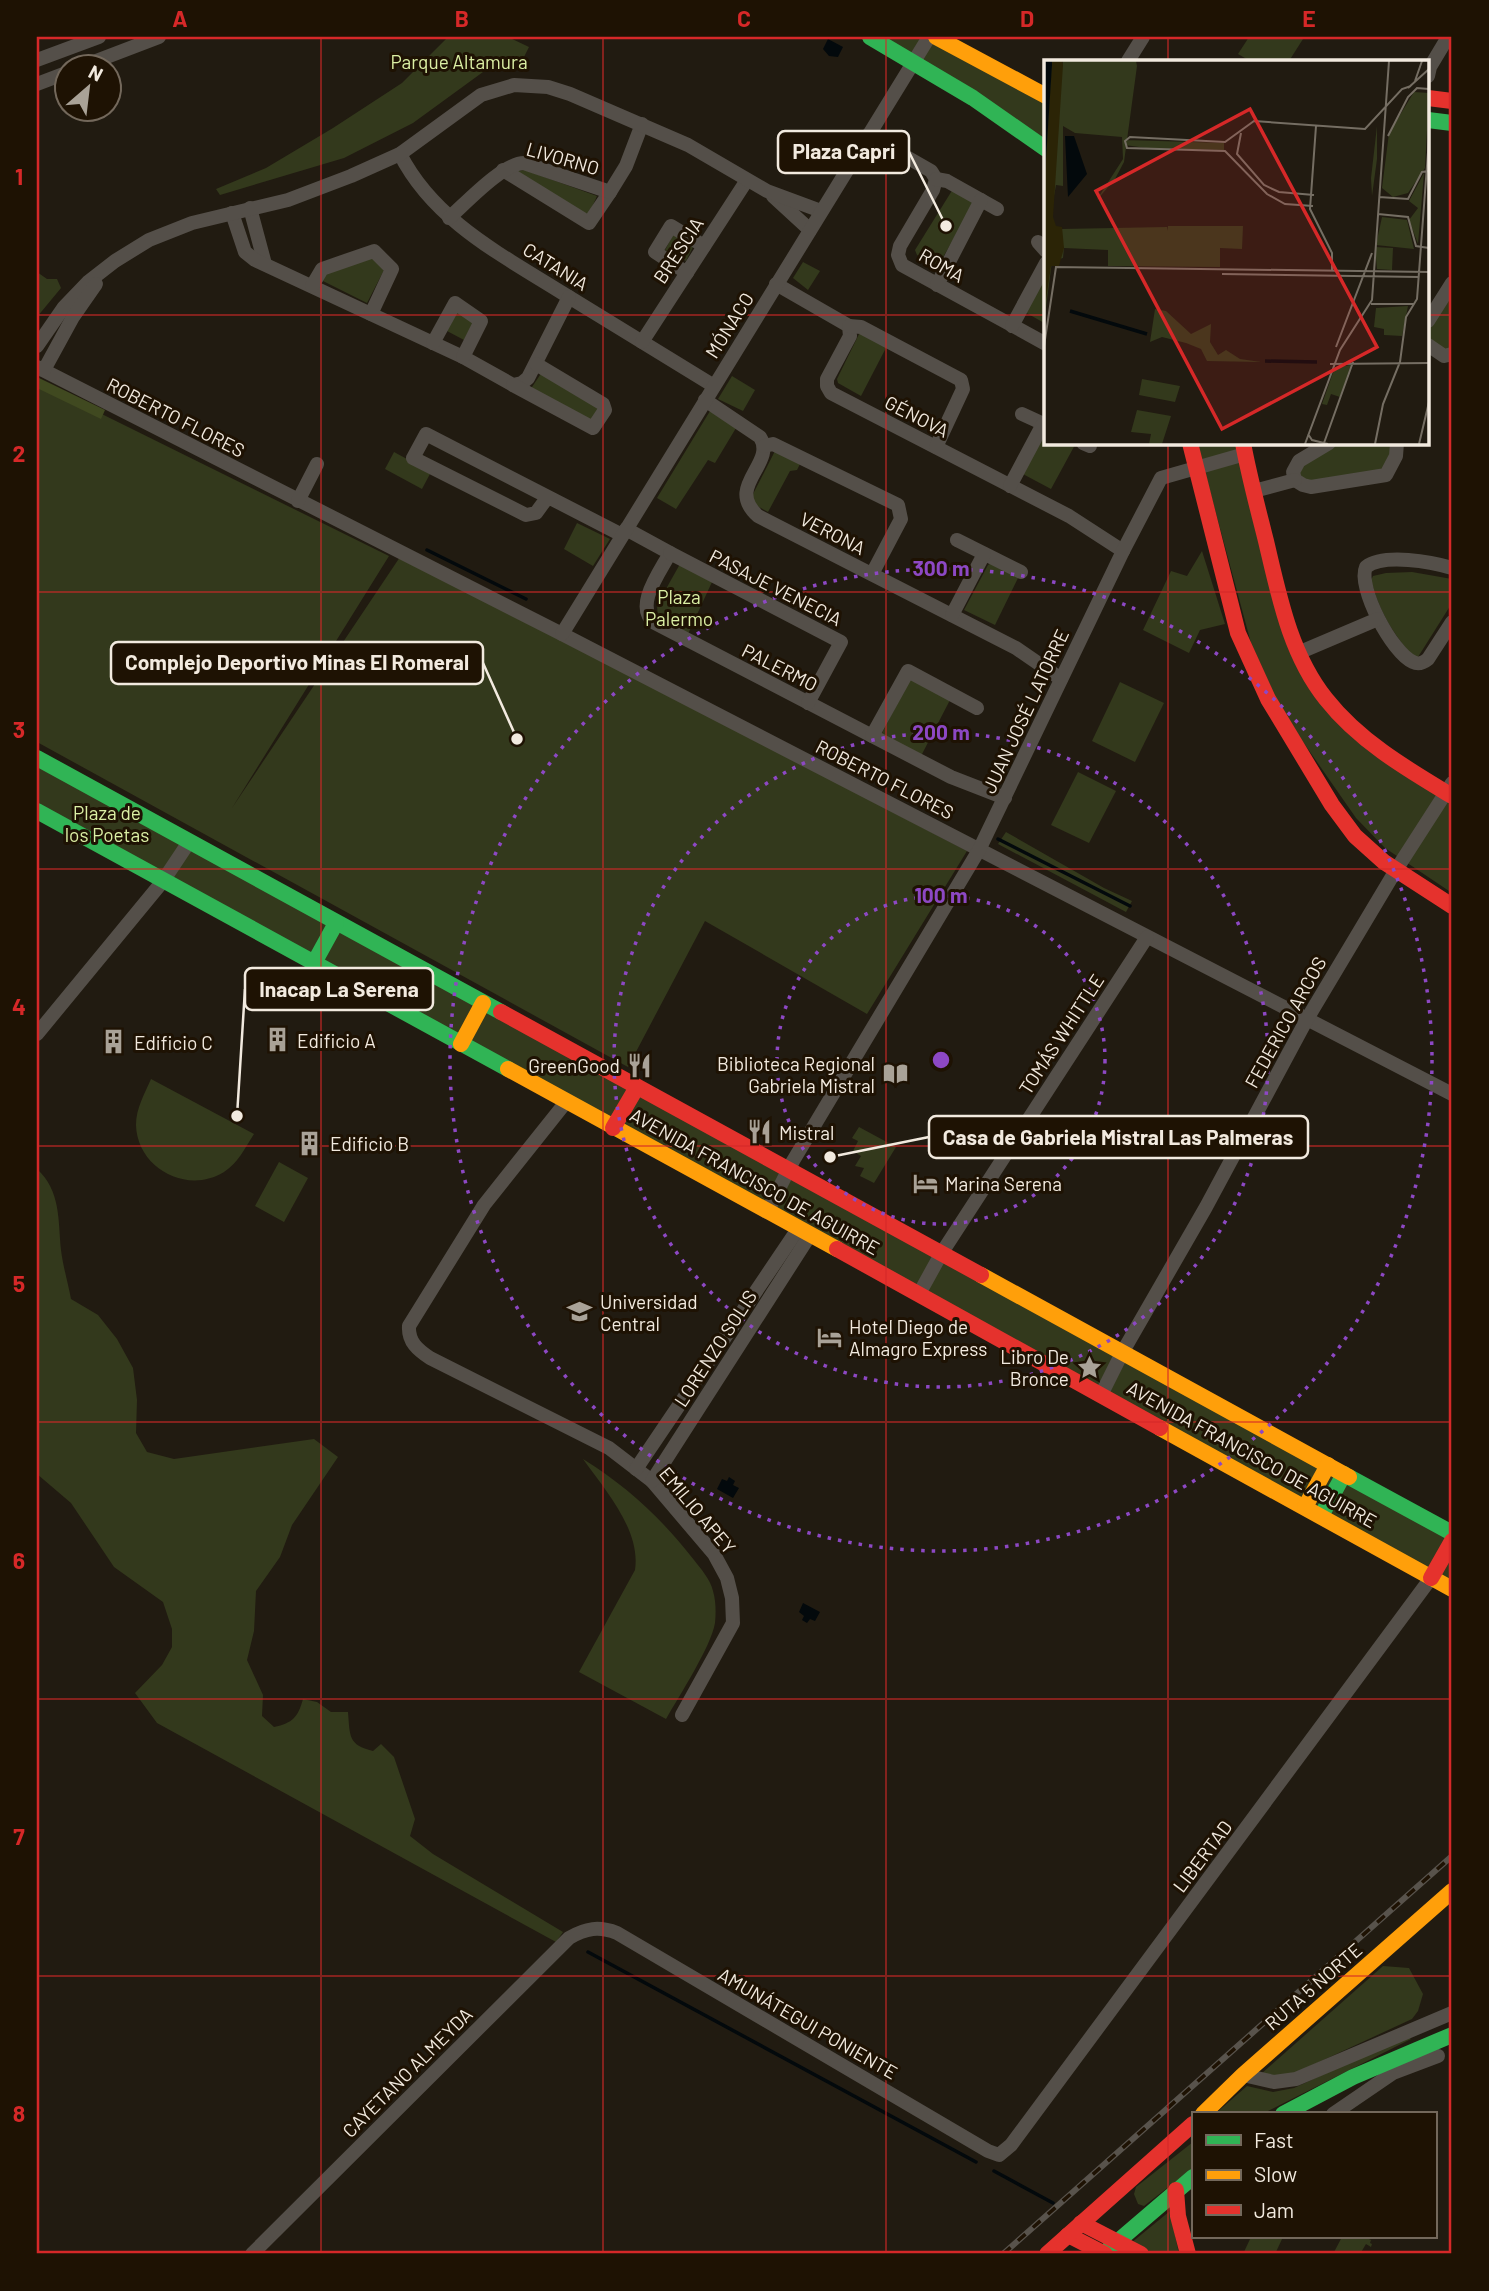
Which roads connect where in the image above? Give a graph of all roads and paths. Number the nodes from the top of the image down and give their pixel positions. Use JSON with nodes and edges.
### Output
{"nodes":[{"id":1,"x":99,"y":37,"type":"edge"},
{"id":2,"x":870,"y":37,"type":"edge"},
{"id":3,"x":929,"y":37,"type":"edge"},
{"id":4,"x":936,"y":37,"type":"edge"},
{"id":5,"x":1143,"y":37,"type":"edge"},
{"id":6,"x":1448,"y":37,"type":"edge"},
{"id":7,"x":154,"y":38,"type":"edge"},
{"id":8,"x":118,"y":52,"type":"edge"},
{"id":9,"x":37,"y":60,"type":"edge"},
{"id":10,"x":1129,"y":60,"type":"edge"},
{"id":11,"x":913,"y":62,"type":"junction"},
{"id":12,"x":1430,"y":67,"type":"edge"},
{"id":13,"x":1044,"y":95,"type":"edge"},
{"id":14,"x":1430,"y":96,"type":"edge"},
{"id":15,"x":1452,"y":100,"type":"edge"},
{"id":16,"x":1431,"y":120,"type":"edge"},
{"id":17,"x":1452,"y":123,"type":"edge"},
{"id":18,"x":642,"y":124,"type":"junction"},
{"id":19,"x":868,"y":135,"type":"junction"},
{"id":20,"x":1044,"y":148,"type":"edge"},
{"id":21,"x":400,"y":154,"type":"junction"},
{"id":22,"x":503,"y":170,"type":"junction"},
{"id":23,"x":936,"y":179,"type":"junction"},
{"id":24,"x":747,"y":180,"type":"junction"},
{"id":25,"x":767,"y":191,"type":"junction"},
{"id":26,"x":610,"y":192,"type":"junction"},
{"id":27,"x":981,"y":200,"type":"junction"},
{"id":28,"x":250,"y":208,"type":"junction"},
{"id":29,"x":997,"y":209,"type":"dead end"},
{"id":30,"x":821,"y":211,"type":"junction"},
{"id":31,"x":232,"y":213,"type":"junction"},
{"id":32,"x":449,"y":218,"type":"junction"},
{"id":33,"x":810,"y":230,"type":"junction"},
{"id":34,"x":704,"y":246,"type":"junction"},
{"id":35,"x":115,"y":261,"type":"junction"},
{"id":36,"x":265,"y":264,"type":"junction"},
{"id":37,"x":1044,"y":267,"type":"edge"},
{"id":38,"x":687,"y":272,"type":"junction"},
{"id":39,"x":1452,"y":283,"type":"edge"},
{"id":40,"x":776,"y":284,"type":"junction"},
{"id":41,"x":937,"y":285,"type":"junction"},
{"id":42,"x":312,"y":286,"type":"junction"},
{"id":43,"x":569,"y":297,"type":"junction"},
{"id":44,"x":370,"y":314,"type":"junction"},
{"id":45,"x":1430,"y":318,"type":"edge"},
{"id":46,"x":849,"y":326,"type":"junction"},
{"id":47,"x":1012,"y":326,"type":"junction"},
{"id":48,"x":642,"y":342,"type":"junction"},
{"id":49,"x":433,"y":343,"type":"junction"},
{"id":50,"x":1044,"y":343,"type":"edge"},
{"id":51,"x":37,"y":346,"type":"edge"},
{"id":52,"x":1430,"y":346,"type":"edge"},
{"id":53,"x":1452,"y":354,"type":"edge"},
{"id":54,"x":463,"y":357,"type":"junction"},
{"id":55,"x":536,"y":364,"type":"junction"},
{"id":56,"x":40,"y":369,"type":"edge"},
{"id":57,"x":513,"y":385,"type":"junction"},
{"id":58,"x":714,"y":386,"type":"junction"},
{"id":59,"x":705,"y":400,"type":"junction"},
{"id":60,"x":1023,"y":414,"type":"dead end"},
{"id":61,"x":1044,"y":424,"type":"edge"},
{"id":62,"x":1044,"y":426,"type":"edge"},
{"id":63,"x":1189,"y":444,"type":"edge"},
{"id":64,"x":1327,"y":444,"type":"edge"},
{"id":65,"x":1397,"y":444,"type":"edge"},
{"id":66,"x":764,"y":446,"type":"junction"},
{"id":67,"x":936,"y":447,"type":"junction"},
{"id":68,"x":1244,"y":448,"type":"edge"},
{"id":69,"x":317,"y":464,"type":"dead end"},
{"id":70,"x":1195,"y":468,"type":"junction"},
{"id":71,"x":1295,"y":480,"type":"junction"},
{"id":72,"x":1010,"y":485,"type":"junction"},
{"id":73,"x":1254,"y":491,"type":"junction"},
{"id":74,"x":547,"y":498,"type":"junction"},
{"id":75,"x":298,"y":501,"type":"junction"},
{"id":76,"x":624,"y":532,"type":"junction"},
{"id":77,"x":957,"y":540,"type":"dead end"},
{"id":78,"x":1123,"y":551,"type":"junction"},
{"id":79,"x":670,"y":553,"type":"junction"},
{"id":80,"x":984,"y":554,"type":"junction"},
{"id":81,"x":1452,"y":568,"type":"edge"},
{"id":82,"x":1021,"y":572,"type":"dead end"},
{"id":83,"x":872,"y":574,"type":"junction"},
{"id":84,"x":952,"y":615,"type":"junction"},
{"id":85,"x":1378,"y":619,"type":"junction"},
{"id":86,"x":1452,"y":622,"type":"edge"},
{"id":87,"x":562,"y":634,"type":"junction"},
{"id":88,"x":1298,"y":653,"type":"junction"},
{"id":89,"x":1061,"y":679,"type":"junction"},
{"id":90,"x":808,"y":703,"type":"junction"},
{"id":91,"x":977,"y":708,"type":"dead end"},
{"id":92,"x":872,"y":736,"type":"junction"},
{"id":93,"x":38,"y":761,"type":"edge"},
{"id":94,"x":1450,"y":791,"type":"edge"},
{"id":95,"x":1005,"y":798,"type":"junction"},
{"id":96,"x":37,"y":811,"type":"edge"},
{"id":97,"x":189,"y":842,"type":"junction"},
{"id":98,"x":979,"y":850,"type":"junction"},
{"id":99,"x":1396,"y":870,"type":"junction"},
{"id":100,"x":163,"y":881,"type":"junction"},
{"id":101,"x":1452,"y":906,"type":"edge"},
{"id":102,"x":336,"y":923,"type":"junction"},
{"id":103,"x":1147,"y":937,"type":"junction"},
{"id":104,"x":314,"y":963,"type":"junction"},
{"id":105,"x":483,"y":1003,"type":"junction"},
{"id":106,"x":1307,"y":1019,"type":"junction"},
{"id":107,"x":37,"y":1034,"type":"edge"},
{"id":108,"x":461,"y":1044,"type":"junction"},
{"id":109,"x":637,"y":1087,"type":"junction"},
{"id":110,"x":1452,"y":1094,"type":"edge"},
{"id":111,"x":566,"y":1102,"type":"junction"},
{"id":112,"x":613,"y":1128,"type":"junction"},
{"id":113,"x":788,"y":1170,"type":"junction"},
{"id":114,"x":767,"y":1212,"type":"junction"},
{"id":115,"x":804,"y":1232,"type":"junction"},
{"id":116,"x":941,"y":1254,"type":"junction"},
{"id":117,"x":919,"y":1294,"type":"junction"},
{"id":118,"x":1122,"y":1353,"type":"junction"},
{"id":119,"x":1101,"y":1395,"type":"junction"},
{"id":120,"x":1328,"y":1465,"type":"junction"},
{"id":121,"x":636,"y":1469,"type":"junction"},
{"id":122,"x":1344,"y":1474,"type":"junction"},
{"id":123,"x":652,"y":1481,"type":"junction"},
{"id":124,"x":1305,"y":1507,"type":"junction"},
{"id":125,"x":1321,"y":1516,"type":"junction"},
{"id":126,"x":1452,"y":1533,"type":"edge"},
{"id":127,"x":1452,"y":1541,"type":"edge"},
{"id":128,"x":1432,"y":1578,"type":"junction"},
{"id":129,"x":1452,"y":1587,"type":"edge"},
{"id":130,"x":682,"y":1715,"type":"dead end"},
{"id":131,"x":1452,"y":1891,"type":"edge"},
{"id":132,"x":596,"y":1927,"type":"joint"},
{"id":133,"x":1452,"y":2012,"type":"edge"},
{"id":134,"x":1452,"y":2035,"type":"edge"},
{"id":135,"x":1420,"y":2056,"type":"junction"},
{"id":136,"x":1438,"y":2056,"type":"dead end"},
{"id":137,"x":1243,"y":2076,"type":"junction"},
{"id":138,"x":1205,"y":2112,"type":"edge"},
{"id":139,"x":1287,"y":2112,"type":"edge"},
{"id":140,"x":1337,"y":2112,"type":"edge"},
{"id":141,"x":1192,"y":2125,"type":"edge"},
{"id":142,"x":999,"y":2155,"type":"joint"},
{"id":143,"x":1192,"y":2178,"type":"edge"},
{"id":144,"x":1124,"y":2186,"type":"junction"},
{"id":145,"x":1176,"y":2190,"type":"junction"},
{"id":146,"x":1152,"y":2211,"type":"junction"},
{"id":147,"x":1081,"y":2223,"type":"junction"},
{"id":148,"x":1068,"y":2235,"type":"junction"},
{"id":149,"x":1107,"y":2251,"type":"edge"},
{"id":150,"x":252,"y":2254,"type":"edge"},
{"id":151,"x":1046,"y":2254,"type":"edge"},
{"id":152,"x":1141,"y":2254,"type":"edge"},
{"id":153,"x":1188,"y":2254,"type":"edge"}],
"edges":[{"from":1,"to":9,"type":"street"},
{"from":2,"to":11,"type":"main road"},
{"from":3,"to":11,"type":"street","name":"MÓNACO"},
{"from":4,"to":13,"type":"main road"},
{"from":5,"to":10,"type":"street"},
{"from":6,"to":12,"type":"street"},
{"from":7,"to":8,"type":"street"},
{"from":11,"to":19,"type":"street","name":"MÓNACO"},
{"from":11,"to":20,"type":"main road"},
{"from":14,"to":15,"type":"main road"},
{"from":16,"to":17,"type":"main road"},
{"from":18,"to":21,"type":"street"},
{"from":18,"to":24,"type":"street"},
{"from":18,"to":26,"type":"street","name":"LIVORNO"},
{"from":19,"to":23,"type":"street"},
{"from":19,"to":30,"type":"street","name":"MÓNACO"},
{"from":21,"to":28,"type":"street"},
{"from":21,"to":32,"type":"street","name":"CATANIA"},
{"from":22,"to":26,"type":"street","name":"LIVORNO"},
{"from":22,"to":26,"type":"street"},
{"from":22,"to":32,"type":"street","name":"LIVORNO"},
{"from":23,"to":27,"type":"street"},
{"from":23,"to":41,"type":"street","name":"ROMA"},
{"from":24,"to":25,"type":"street"},
{"from":24,"to":34,"type":"street","name":"BRESCIA"},
{"from":25,"to":30,"type":"street"},
{"from":25,"to":33,"type":"street"},
{"from":27,"to":29,"type":"street"},
{"from":27,"to":41,"type":"street"},
{"from":28,"to":31,"type":"street"},
{"from":28,"to":36,"type":"street"},
{"from":30,"to":33,"type":"street","name":"MÓNACO"},
{"from":31,"to":35,"type":"street"},
{"from":31,"to":36,"type":"street"},
{"from":32,"to":43,"type":"street","name":"CATANIA"},
{"from":33,"to":40,"type":"street","name":"MÓNACO"},
{"from":34,"to":38,"type":"street","name":"BRESCIA"},
{"from":34,"to":38,"type":"street"},
{"from":35,"to":51,"type":"street"},
{"from":35,"to":56,"type":"street"},
{"from":36,"to":42,"type":"street"},
{"from":37,"to":47,"type":"street"},
{"from":38,"to":48,"type":"street","name":"BRESCIA"},
{"from":39,"to":45,"type":"street"},
{"from":40,"to":46,"type":"street"},
{"from":40,"to":58,"type":"street","name":"MÓNACO"},
{"from":41,"to":47,"type":"street","name":"ROMA"},
{"from":42,"to":44,"type":"street"},
{"from":42,"to":44,"type":"street"},
{"from":43,"to":48,"type":"street","name":"CATANIA"},
{"from":43,"to":55,"type":"street"},
{"from":44,"to":49,"type":"street"},
{"from":46,"to":67,"type":"street","name":"GÉNOVA"},
{"from":46,"to":67,"type":"street"},
{"from":47,"to":50,"type":"street","name":"ROMA"},
{"from":48,"to":58,"type":"street","name":"CATANIA"},
{"from":49,"to":54,"type":"street"},
{"from":49,"to":54,"type":"street"},
{"from":52,"to":53,"type":"street"},
{"from":54,"to":57,"type":"street"},
{"from":55,"to":57,"type":"street"},
{"from":55,"to":57,"type":"street"},
{"from":56,"to":75,"type":"street","name":"ROBERTO FLORES"},
{"from":58,"to":59,"type":"street","name":"MÓNACO"},
{"from":59,"to":66,"type":"street"},
{"from":59,"to":76,"type":"street","name":"MÓNACO"},
{"from":60,"to":61,"type":"street"},
{"from":62,"to":72,"type":"street"},
{"from":63,"to":70,"type":"main road"},
{"from":64,"to":71,"type":"street"},
{"from":65,"to":71,"type":"street"},
{"from":66,"to":83,"type":"street","name":"VERONA"},
{"from":66,"to":83,"type":"street"},
{"from":67,"to":72,"type":"street","name":"GÉNOVA"},
{"from":68,"to":70,"type":"street","name":"JUAN JOSÉ LATORRE"},
{"from":68,"to":73,"type":"main road"},
{"from":69,"to":75,"type":"street"},
{"from":70,"to":78,"type":"street","name":"JUAN JOSÉ LATORRE"},
{"from":70,"to":99,"type":"main road"},
{"from":71,"to":73,"type":"street"},
{"from":72,"to":78,"type":"street","name":"GÉNOVA"},
{"from":73,"to":88,"type":"main road"},
{"from":74,"to":74,"type":"street"},
{"from":74,"to":76,"type":"street"},
{"from":75,"to":87,"type":"street","name":"ROBERTO FLORES"},
{"from":76,"to":79,"type":"street"},
{"from":76,"to":87,"type":"street","name":"MÓNACO"},
{"from":77,"to":80,"type":"street"},
{"from":78,"to":89,"type":"street","name":"JUAN JOSÉ LATORRE"},
{"from":79,"to":90,"type":"street","name":"PALERMO"},
{"from":79,"to":90,"type":"street","name":"PASAJE VENECIA"},
{"from":80,"to":82,"type":"street"},
{"from":80,"to":84,"type":"street"},
{"from":81,"to":85,"type":"street"},
{"from":83,"to":84,"type":"street","name":"VERONA"},
{"from":84,"to":89,"type":"street","name":"VERONA"},
{"from":85,"to":86,"type":"street"},
{"from":85,"to":88,"type":"street"},
{"from":87,"to":98,"type":"street","name":"ROBERTO FLORES"},
{"from":88,"to":94,"type":"main road"},
{"from":89,"to":95,"type":"street","name":"JUAN JOSÉ LATORRE"},
{"from":90,"to":92,"type":"street","name":"PALERMO"},
{"from":91,"to":92,"type":"street"},
{"from":92,"to":95,"type":"street","name":"PALERMO"},
{"from":93,"to":97,"type":"main road","name":"AVENIDA FRANCISCO DE AGUIRRE"},
{"from":94,"to":99,"type":"street","name":"FEDERICO ARCOS"},
{"from":95,"to":98,"type":"street","name":"JUAN JOSÉ LATORRE"},
{"from":96,"to":100,"type":"main road","name":"AVENIDA FRANCISCO DE AGUIRRE"},
{"from":97,"to":100,"type":"street"},
{"from":97,"to":102,"type":"main road","name":"AVENIDA FRANCISCO DE AGUIRRE"},
{"from":98,"to":103,"type":"street","name":"ROBERTO FLORES"},
{"from":98,"to":113,"type":"street","name":"JUAN JOSÉ LATORRE"},
{"from":99,"to":101,"type":"main road"},
{"from":99,"to":106,"type":"street","name":"FEDERICO ARCOS"},
{"from":100,"to":104,"type":"main road","name":"AVENIDA FRANCISCO DE AGUIRRE"},
{"from":100,"to":107,"type":"street"},
{"from":102,"to":104,"type":"main road"},
{"from":102,"to":105,"type":"main road","name":"AVENIDA FRANCISCO DE AGUIRRE"},
{"from":103,"to":106,"type":"street","name":"ROBERTO FLORES"},
{"from":103,"to":116,"type":"street","name":"TOMÁS WHITTLE"},
{"from":104,"to":108,"type":"main road","name":"AVENIDA FRANCISCO DE AGUIRRE"},
{"from":105,"to":108,"type":"main road"},
{"from":105,"to":109,"type":"main road","name":"AVENIDA FRANCISCO DE AGUIRRE"},
{"from":106,"to":110,"type":"street","name":"ROBERTO FLORES"},
{"from":106,"to":118,"type":"street","name":"FEDERICO ARCOS"},
{"from":108,"to":111,"type":"main road","name":"AVENIDA FRANCISCO DE AGUIRRE"},
{"from":109,"to":112,"type":"main road"},
{"from":109,"to":113,"type":"main road","name":"AVENIDA FRANCISCO DE AGUIRRE"},
{"from":111,"to":112,"type":"main road","name":"AVENIDA FRANCISCO DE AGUIRRE"},
{"from":111,"to":121,"type":"street","name":"EMILIO APEY"},
{"from":112,"to":114,"type":"main road","name":"AVENIDA FRANCISCO DE AGUIRRE"},
{"from":113,"to":114,"type":"street","name":"JUAN JOSÉ LATORRE"},
{"from":113,"to":116,"type":"main road","name":"AVENIDA FRANCISCO DE AGUIRRE"},
{"from":114,"to":115,"type":"main road","name":"AVENIDA FRANCISCO DE AGUIRRE"},
{"from":115,"to":117,"type":"main road","name":"AVENIDA FRANCISCO DE AGUIRRE"},
{"from":115,"to":121,"type":"street","name":"LORENZO SOLIS"},
{"from":115,"to":123,"type":"street","name":"LORENZO SOLIS"},
{"from":116,"to":117,"type":"street","name":"TOMÁS WHITTLE"},
{"from":116,"to":118,"type":"main road","name":"AVENIDA FRANCISCO DE AGUIRRE"},
{"from":117,"to":119,"type":"main road","name":"AVENIDA FRANCISCO DE AGUIRRE"},
{"from":118,"to":119,"type":"street","name":"FEDERICO ARCOS"},
{"from":118,"to":120,"type":"main road","name":"AVENIDA FRANCISCO DE AGUIRRE"},
{"from":119,"to":124,"type":"main road","name":"AVENIDA FRANCISCO DE AGUIRRE"},
{"from":120,"to":122,"type":"main road","name":"AVENIDA FRANCISCO DE AGUIRRE"},
{"from":120,"to":124,"type":"main road"},
{"from":121,"to":123,"type":"street","name":"EMILIO APEY"},
{"from":122,"to":125,"type":"main road"},
{"from":122,"to":126,"type":"main road","name":"AVENIDA FRANCISCO DE AGUIRRE"},
{"from":123,"to":130,"type":"street","name":"EMILIO APEY"},
{"from":124,"to":125,"type":"main road","name":"AVENIDA FRANCISCO DE AGUIRRE"},
{"from":125,"to":128,"type":"main road","name":"AVENIDA FRANCISCO DE AGUIRRE"},
{"from":127,"to":128,"type":"main road"},
{"from":128,"to":129,"type":"main road","name":"AVENIDA FRANCISCO DE AGUIRRE"},
{"from":128,"to":142,"type":"street","name":"LIBERTAD"},
{"from":131,"to":137,"type":"main road","name":"RUTA 5 NORTE"},
{"from":132,"to":142,"type":"street","name":"AMUNÁTEGUI PONIENTE"},
{"from":132,"to":150,"type":"street","name":"CAYETANO ALMEYDA"},
{"from":133,"to":137,"type":"street"},
{"from":134,"to":135,"type":"main road"},
{"from":135,"to":136,"type":"street"},
{"from":135,"to":139,"type":"main road"},
{"from":135,"to":140,"type":"street"},
{"from":137,"to":138,"type":"main road","name":"RUTA 5 NORTE"},
{"from":141,"to":144,"type":"main road"},
{"from":143,"to":145,"type":"main road"},
{"from":144,"to":146,"type":"main road"},
{"from":144,"to":147,"type":"main road"},
{"from":145,"to":146,"type":"main road"},
{"from":145,"to":153,"type":"main road"},
{"from":146,"to":149,"type":"main road"},
{"from":147,"to":148,"type":"main road"},
{"from":147,"to":149,"type":"main road"},
{"from":148,"to":149,"type":"main road"},
{"from":148,"to":151,"type":"main road"},
{"from":149,"to":152,"type":"main road"}]}
